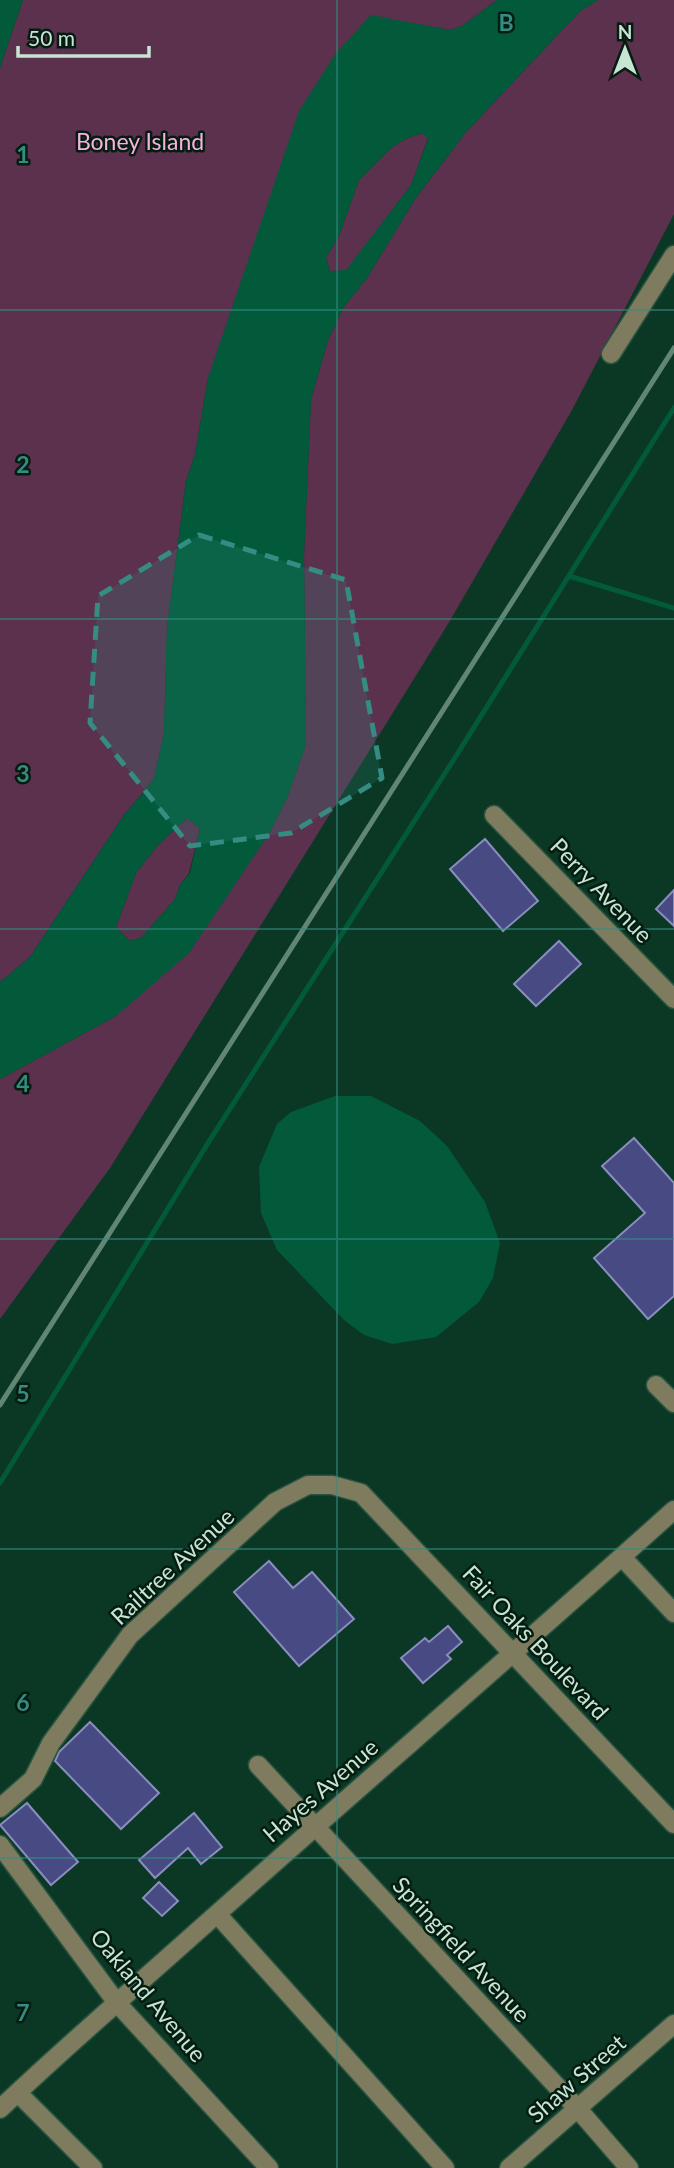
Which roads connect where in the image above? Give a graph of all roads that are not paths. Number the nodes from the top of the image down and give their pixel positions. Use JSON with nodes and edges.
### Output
{"nodes":[{"id":1,"x":674,"y":255,"type":"edge"},
{"id":2,"x":611,"y":354,"type":"dead end"},
{"id":3,"x":494,"y":815,"type":"dead end"},
{"id":4,"x":674,"y":999,"type":"edge"},
{"id":5,"x":656,"y":1385,"type":"dead end"},
{"id":6,"x":674,"y":1403,"type":"edge"},
{"id":7,"x":362,"y":1493,"type":"joint"},
{"id":8,"x":674,"y":1510,"type":"edge"},
{"id":9,"x":622,"y":1557,"type":"junction"},
{"id":10,"x":674,"y":1613,"type":"edge"},
{"id":11,"x":514,"y":1654,"type":"junction"},
{"id":12,"x":258,"y":1765,"type":"dead end"},
{"id":13,"x":0,"y":1808,"type":"edge"},
{"id":14,"x":674,"y":1824,"type":"edge"},
{"id":15,"x":315,"y":1826,"type":"junction"},
{"id":16,"x":0,"y":1845,"type":"edge"},
{"id":17,"x":217,"y":1914,"type":"junction"},
{"id":18,"x":117,"y":2003,"type":"junction"},
{"id":19,"x":673,"y":2027,"type":"edge"},
{"id":20,"x":18,"y":2092,"type":"junction"},
{"id":21,"x":0,"y":2109,"type":"edge"},
{"id":22,"x":578,"y":2109,"type":"junction"},
{"id":23,"x":93,"y":2168,"type":"edge"},
{"id":24,"x":269,"y":2168,"type":"edge"},
{"id":25,"x":445,"y":2168,"type":"edge"},
{"id":26,"x":509,"y":2168,"type":"edge"},
{"id":27,"x":629,"y":2168,"type":"edge"}],
"edges":[{"from":1,"to":2,"type":"street"},
{"from":3,"to":4,"type":"street","name":"Perry Avenue"},
{"from":5,"to":6,"type":"street"},
{"from":7,"to":11,"type":"street","name":"Fair Oaks Boulevard"},
{"from":7,"to":13,"type":"street","name":"Railtree Avenue"},
{"from":8,"to":9,"type":"street","name":"Hayes Avenue"},
{"from":9,"to":10,"type":"street"},
{"from":9,"to":11,"type":"street","name":"Hayes Avenue"},
{"from":11,"to":14,"type":"street","name":"Fair Oaks Boulevard"},
{"from":11,"to":15,"type":"street","name":"Hayes Avenue"},
{"from":12,"to":15,"type":"street","name":"Springfield Avenue"},
{"from":15,"to":17,"type":"street","name":"Hayes Avenue"},
{"from":15,"to":22,"type":"street","name":"Springfield Avenue"},
{"from":16,"to":18,"type":"street","name":"Oakland Avenue"},
{"from":17,"to":18,"type":"street","name":"Hayes Avenue"},
{"from":17,"to":25,"type":"street"},
{"from":18,"to":20,"type":"street","name":"Hayes Avenue"},
{"from":18,"to":24,"type":"street","name":"Oakland Avenue"},
{"from":19,"to":22,"type":"street","name":"Shaw Street"},
{"from":20,"to":21,"type":"street","name":"Hayes Avenue"},
{"from":20,"to":23,"type":"street"},
{"from":22,"to":26,"type":"street","name":"Shaw Street"},
{"from":22,"to":27,"type":"street","name":"Springfield Avenue"}]}
